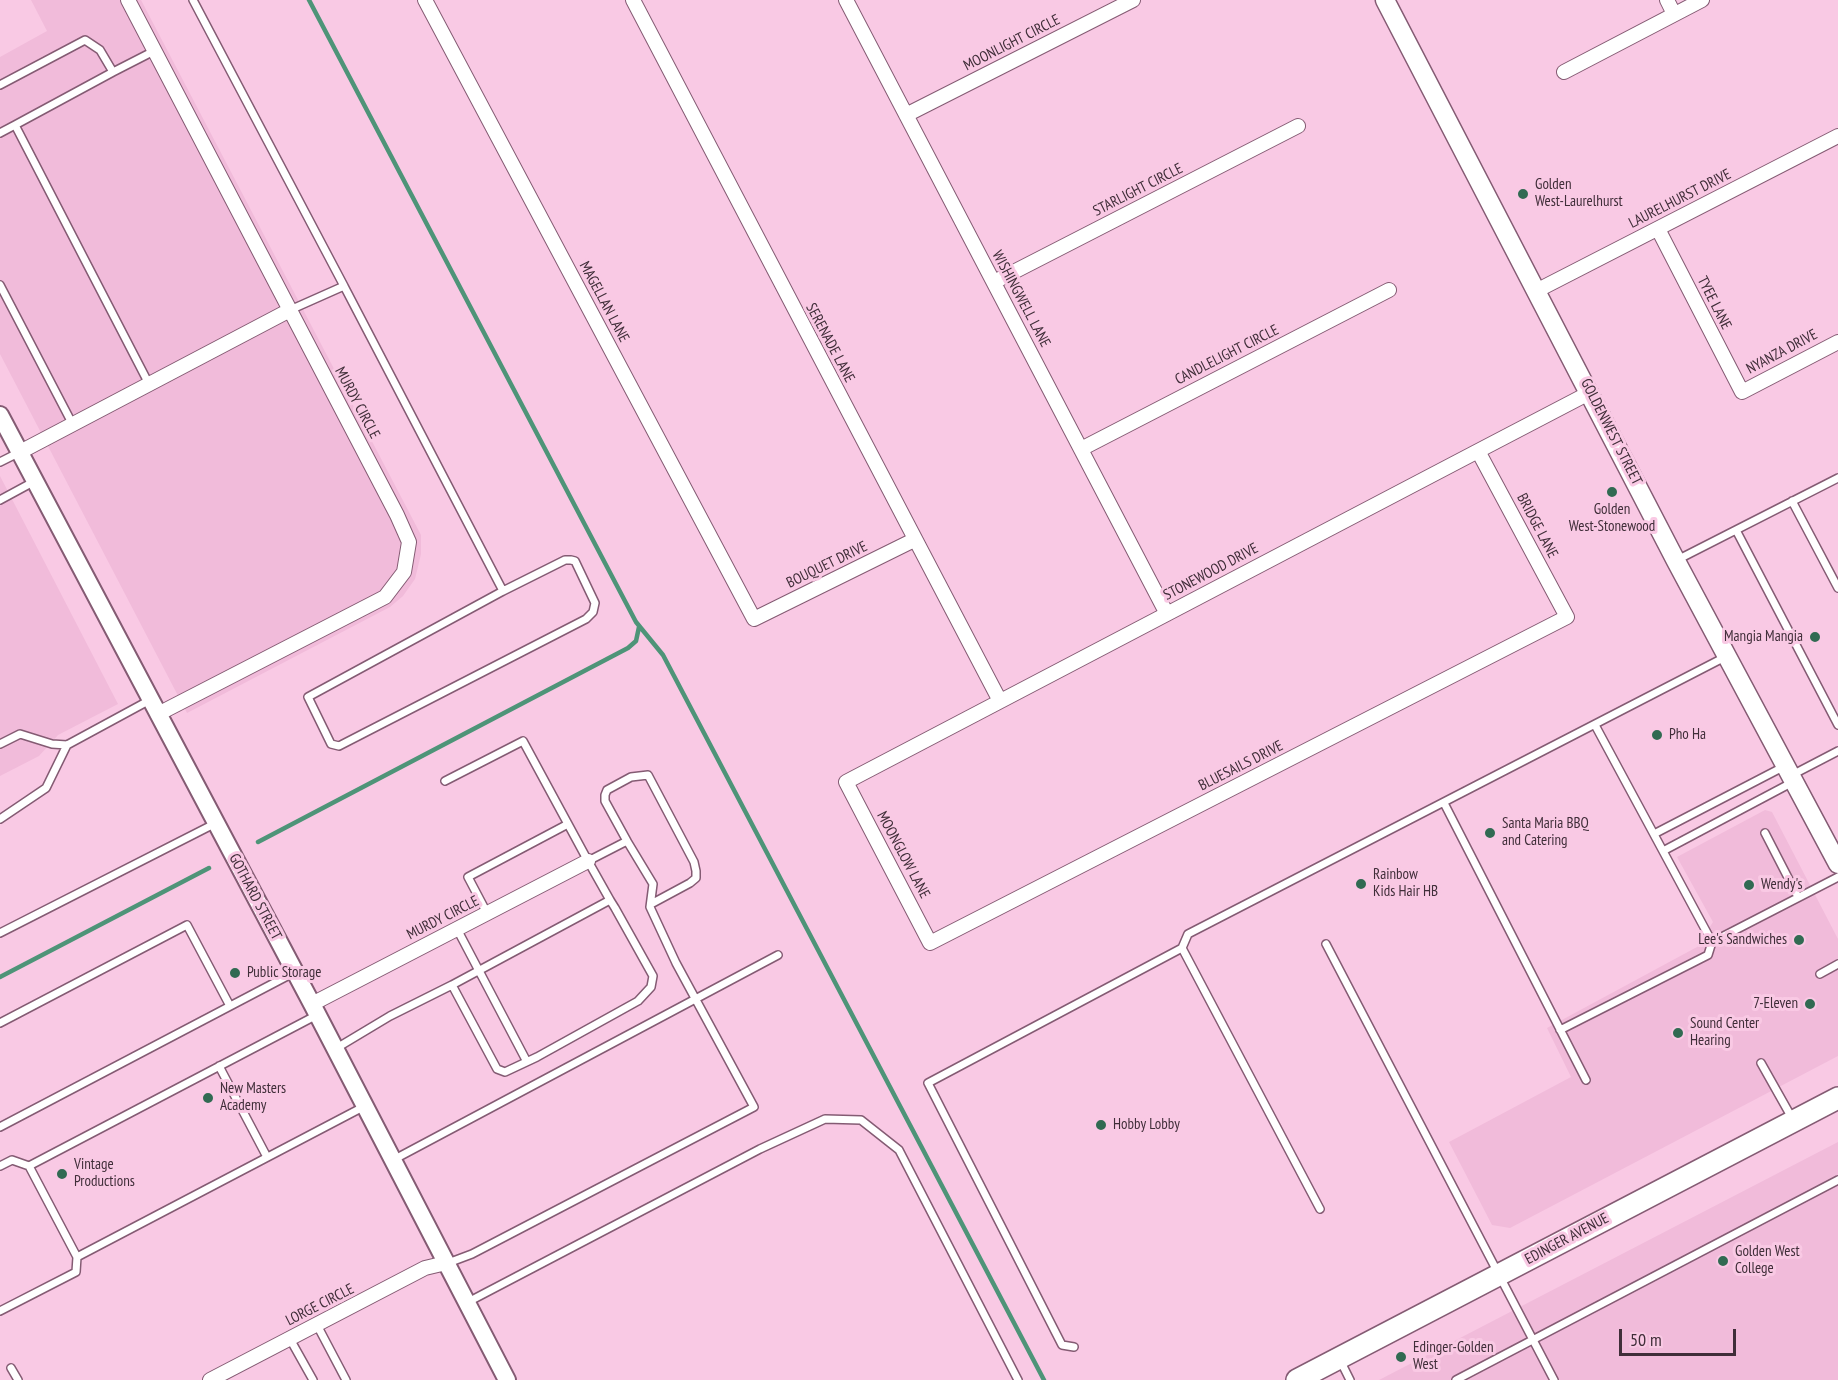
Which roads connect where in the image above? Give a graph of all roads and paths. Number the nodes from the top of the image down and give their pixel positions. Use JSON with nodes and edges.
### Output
{"nodes":[{"id":1,"x":128,"y":0,"type":"edge"},
{"id":2,"x":193,"y":0,"type":"edge"},
{"id":3,"x":425,"y":0,"type":"edge"},
{"id":4,"x":633,"y":0,"type":"edge"},
{"id":5,"x":846,"y":0,"type":"edge"},
{"id":6,"x":1133,"y":0,"type":"edge"},
{"id":7,"x":1385,"y":0,"type":"edge"},
{"id":8,"x":1667,"y":0,"type":"edge"},
{"id":9,"x":1701,"y":0,"type":"edge"},
{"id":10,"x":1674,"y":14,"type":"junction"},
{"id":11,"x":154,"y":51,"type":"junction"},
{"id":12,"x":113,"y":72,"type":"junction"},
{"id":13,"x":1564,"y":72,"type":"dead end"},
{"id":14,"x":0,"y":85,"type":"edge"},
{"id":15,"x":906,"y":115,"type":"junction"},
{"id":16,"x":15,"y":125,"type":"junction"},
{"id":17,"x":1298,"y":126,"type":"dead end"},
{"id":18,"x":0,"y":133,"type":"edge"},
{"id":19,"x":1838,"y":135,"type":"edge"},
{"id":20,"x":1658,"y":229,"type":"junction"},
{"id":21,"x":994,"y":282,"type":"junction"},
{"id":22,"x":0,"y":285,"type":"edge"},
{"id":23,"x":344,"y":286,"type":"junction"},
{"id":24,"x":1389,"y":290,"type":"dead end"},
{"id":25,"x":1536,"y":291,"type":"junction"},
{"id":26,"x":290,"y":310,"type":"junction"},
{"id":27,"x":1838,"y":342,"type":"edge"},
{"id":28,"x":149,"y":384,"type":"junction"},
{"id":29,"x":1591,"y":392,"type":"junction"},
{"id":30,"x":1742,"y":392,"type":"joint"},
{"id":31,"x":0,"y":415,"type":"edge"},
{"id":32,"x":73,"y":424,"type":"junction"},
{"id":33,"x":1081,"y":449,"type":"junction"},
{"id":34,"x":1478,"y":451,"type":"junction"},
{"id":35,"x":20,"y":452,"type":"junction"},
{"id":36,"x":0,"y":462,"type":"edge"},
{"id":37,"x":1838,"y":478,"type":"edge"},
{"id":38,"x":35,"y":482,"type":"junction"},
{"id":39,"x":0,"y":500,"type":"edge"},
{"id":40,"x":1792,"y":501,"type":"junction"},
{"id":41,"x":1736,"y":530,"type":"junction"},
{"id":42,"x":914,"y":540,"type":"junction"},
{"id":43,"x":1677,"y":561,"type":"junction"},
{"id":44,"x":1838,"y":588,"type":"edge"},
{"id":45,"x":503,"y":591,"type":"junction"},
{"id":46,"x":1167,"y":614,"type":"junction"},
{"id":47,"x":1567,"y":617,"type":"joint"},
{"id":48,"x":754,"y":619,"type":"joint"},
{"id":49,"x":1727,"y":656,"type":"junction"},
{"id":50,"x":1000,"y":701,"type":"junction"},
{"id":51,"x":155,"y":707,"type":"junction"},
{"id":52,"x":1594,"y":725,"type":"junction"},
{"id":53,"x":1838,"y":725,"type":"edge"},
{"id":54,"x":0,"y":744,"type":"edge"},
{"id":55,"x":67,"y":745,"type":"junction"},
{"id":56,"x":1838,"y":751,"type":"edge"},
{"id":57,"x":1790,"y":774,"type":"junction"},
{"id":58,"x":445,"y":781,"type":"dead end"},
{"id":59,"x":846,"y":782,"type":"joint"},
{"id":60,"x":1444,"y":803,"type":"junction"},
{"id":61,"x":0,"y":819,"type":"edge"},
{"id":62,"x":216,"y":823,"type":"junction"},
{"id":63,"x":568,"y":825,"type":"junction"},
{"id":64,"x":1765,"y":833,"type":"dead end"},
{"id":65,"x":1654,"y":834,"type":"junction"},
{"id":66,"x":627,"y":841,"type":"junction"},
{"id":67,"x":1663,"y":851,"type":"junction"},
{"id":68,"x":588,"y":861,"type":"junction"},
{"id":69,"x":1838,"y":864,"type":"edge"},
{"id":70,"x":1838,"y":877,"type":"edge"},
{"id":71,"x":1798,"y":897,"type":"junction"},
{"id":72,"x":610,"y":900,"type":"junction"},
{"id":73,"x":651,"y":904,"type":"junction"},
{"id":74,"x":487,"y":914,"type":"junction"},
{"id":75,"x":457,"y":929,"type":"junction"},
{"id":76,"x":0,"y":933,"type":"edge"},
{"id":77,"x":1712,"y":942,"type":"junction"},
{"id":78,"x":930,"y":943,"type":"joint"},
{"id":79,"x":1326,"y":944,"type":"dead end"},
{"id":80,"x":1182,"y":948,"type":"junction"},
{"id":81,"x":778,"y":955,"type":"dead end"},
{"id":82,"x":1838,"y":964,"type":"edge"},
{"id":83,"x":479,"y":971,"type":"junction"},
{"id":84,"x":295,"y":972,"type":"junction"},
{"id":85,"x":1820,"y":974,"type":"dead end"},
{"id":86,"x":452,"y":985,"type":"junction"},
{"id":87,"x":695,"y":998,"type":"junction"},
{"id":88,"x":230,"y":1006,"type":"junction"},
{"id":89,"x":315,"y":1009,"type":"junction"},
{"id":90,"x":0,"y":1023,"type":"edge"},
{"id":91,"x":1560,"y":1030,"type":"junction"},
{"id":92,"x":335,"y":1049,"type":"junction"},
{"id":93,"x":526,"y":1060,"type":"junction"},
{"id":94,"x":1761,"y":1063,"type":"dead end"},
{"id":95,"x":219,"y":1066,"type":"junction"},
{"id":96,"x":1586,"y":1080,"type":"dead end"},
{"id":97,"x":1838,"y":1098,"type":"edge"},
{"id":98,"x":365,"y":1106,"type":"junction"},
{"id":99,"x":1793,"y":1122,"type":"junction"},
{"id":100,"x":0,"y":1127,"type":"edge"},
{"id":101,"x":267,"y":1157,"type":"junction"},
{"id":102,"x":393,"y":1160,"type":"junction"},
{"id":103,"x":0,"y":1166,"type":"edge"},
{"id":104,"x":29,"y":1166,"type":"junction"},
{"id":105,"x":1838,"y":1180,"type":"edge"},
{"id":106,"x":1320,"y":1209,"type":"dead end"},
{"id":107,"x":77,"y":1257,"type":"junction"},
{"id":108,"x":446,"y":1263,"type":"junction"},
{"id":109,"x":1499,"y":1275,"type":"junction"},
{"id":110,"x":467,"y":1303,"type":"junction"},
{"id":111,"x":0,"y":1311,"type":"edge"},
{"id":112,"x":317,"y":1325,"type":"junction"},
{"id":113,"x":290,"y":1339,"type":"junction"},
{"id":114,"x":1533,"y":1340,"type":"junction"},
{"id":115,"x":1074,"y":1347,"type":"dead end"},
{"id":116,"x":1339,"y":1358,"type":"junction"},
{"id":117,"x":11,"y":1368,"type":"dead end"},
{"id":118,"x":18,"y":1380,"type":"edge"},
{"id":119,"x":210,"y":1380,"type":"edge"},
{"id":120,"x":312,"y":1380,"type":"edge"},
{"id":121,"x":346,"y":1380,"type":"edge"},
{"id":122,"x":507,"y":1380,"type":"edge"},
{"id":123,"x":1018,"y":1380,"type":"edge"},
{"id":124,"x":1297,"y":1380,"type":"edge"},
{"id":125,"x":1350,"y":1380,"type":"edge"},
{"id":126,"x":1456,"y":1380,"type":"edge"},
{"id":127,"x":1554,"y":1380,"type":"edge"}],
"edges":[{"from":1,"to":11,"type":"street","name":"MURDY CIRCLE"},
{"from":2,"to":23,"type":"lane"},
{"from":3,"to":48,"type":"street","name":"MAGELLAN LANE"},
{"from":4,"to":42,"type":"street","name":"SERENADE LANE"},
{"from":5,"to":15,"type":"street","name":"WISHINGWELL LANE"},
{"from":6,"to":15,"type":"street","name":"MOONLIGHT CIRCLE"},
{"from":7,"to":25,"type":"main road","name":"GOLDENWEST STREET"},
{"from":8,"to":10,"type":"street"},
{"from":9,"to":10,"type":"street"},
{"from":10,"to":13,"type":"street"},
{"from":11,"to":12,"type":"lane"},
{"from":11,"to":26,"type":"street","name":"MURDY CIRCLE"},
{"from":12,"to":14,"type":"lane"},
{"from":12,"to":16,"type":"lane"},
{"from":15,"to":21,"type":"street","name":"WISHINGWELL LANE"},
{"from":16,"to":18,"type":"lane"},
{"from":16,"to":28,"type":"lane"},
{"from":17,"to":21,"type":"street","name":"STARLIGHT CIRCLE"},
{"from":19,"to":20,"type":"street","name":"LAURELHURST DRIVE"},
{"from":20,"to":25,"type":"street","name":"LAURELHURST DRIVE"},
{"from":20,"to":30,"type":"street","name":"TYEE LANE"},
{"from":21,"to":33,"type":"street","name":"WISHINGWELL LANE"},
{"from":22,"to":32,"type":"lane"},
{"from":23,"to":26,"type":"lane"},
{"from":23,"to":45,"type":"lane"},
{"from":24,"to":33,"type":"street","name":"CANDLELIGHT CIRCLE"},
{"from":25,"to":29,"type":"main road","name":"GOLDENWEST STREET"},
{"from":26,"to":28,"type":"street"},
{"from":26,"to":51,"type":"street","name":"MURDY CIRCLE"},
{"from":27,"to":30,"type":"street","name":"NYANZA DRIVE"},
{"from":28,"to":32,"type":"street"},
{"from":29,"to":34,"type":"street","name":"STONEWOOD DRIVE"},
{"from":29,"to":43,"type":"main road","name":"GOLDENWEST STREET"},
{"from":31,"to":35,"type":"street","name":"GOTHARD STREET"},
{"from":32,"to":35,"type":"street"},
{"from":33,"to":46,"type":"street","name":"WISHINGWELL LANE"},
{"from":34,"to":46,"type":"street","name":"STONEWOOD DRIVE"},
{"from":34,"to":47,"type":"street","name":"BRIDGE LANE"},
{"from":35,"to":36,"type":"lane"},
{"from":35,"to":38,"type":"street","name":"GOTHARD STREET"},
{"from":37,"to":40,"type":"lane"},
{"from":38,"to":39,"type":"lane"},
{"from":38,"to":51,"type":"street","name":"GOTHARD STREET"},
{"from":40,"to":41,"type":"lane"},
{"from":40,"to":44,"type":"lane"},
{"from":41,"to":43,"type":"lane"},
{"from":41,"to":53,"type":"lane"},
{"from":42,"to":48,"type":"street","name":"BOUQUET DRIVE"},
{"from":42,"to":50,"type":"street","name":"SERENADE LANE"},
{"from":43,"to":49,"type":"main road","name":"GOLDENWEST STREET"},
{"from":45,"to":45,"type":"lane"},
{"from":46,"to":50,"type":"street","name":"STONEWOOD DRIVE"},
{"from":47,"to":78,"type":"street","name":"BLUESAILS DRIVE"},
{"from":49,"to":52,"type":"lane"},
{"from":49,"to":57,"type":"main road","name":"GOLDENWEST STREET"},
{"from":50,"to":59,"type":"street","name":"STONEWOOD DRIVE"},
{"from":51,"to":55,"type":"lane"},
{"from":51,"to":62,"type":"street","name":"GOTHARD STREET"},
{"from":52,"to":60,"type":"lane"},
{"from":52,"to":65,"type":"lane"},
{"from":54,"to":55,"type":"lane"},
{"from":55,"to":61,"type":"lane"},
{"from":56,"to":57,"type":"lane"},
{"from":57,"to":65,"type":"lane"},
{"from":57,"to":67,"type":"lane"},
{"from":57,"to":69,"type":"main road","name":"GOLDENWEST STREET"},
{"from":58,"to":63,"type":"lane"},
{"from":59,"to":78,"type":"street","name":"MOONGLOW LANE"},
{"from":60,"to":80,"type":"lane"},
{"from":60,"to":91,"type":"lane"},
{"from":62,"to":76,"type":"lane"},
{"from":62,"to":84,"type":"street","name":"GOTHARD STREET"},
{"from":63,"to":68,"type":"lane"},
{"from":63,"to":74,"type":"lane"},
{"from":64,"to":71,"type":"lane"},
{"from":65,"to":67,"type":"lane"},
{"from":66,"to":68,"type":"lane"},
{"from":66,"to":73,"type":"lane"},
{"from":66,"to":73,"type":"lane"},
{"from":67,"to":77,"type":"lane"},
{"from":68,"to":72,"type":"lane"},
{"from":68,"to":74,"type":"street","name":"MURDY CIRCLE"},
{"from":70,"to":71,"type":"lane"},
{"from":71,"to":77,"type":"lane"},
{"from":72,"to":83,"type":"lane"},
{"from":72,"to":93,"type":"lane"},
{"from":73,"to":87,"type":"lane"},
{"from":74,"to":75,"type":"street","name":"MURDY CIRCLE"},
{"from":75,"to":83,"type":"lane"},
{"from":75,"to":89,"type":"street","name":"MURDY CIRCLE"},
{"from":77,"to":91,"type":"lane"},
{"from":79,"to":109,"type":"lane"},
{"from":80,"to":106,"type":"lane"},
{"from":80,"to":115,"type":"lane"},
{"from":81,"to":87,"type":"lane"},
{"from":82,"to":85,"type":"lane"},
{"from":83,"to":86,"type":"lane"},
{"from":83,"to":93,"type":"lane"},
{"from":84,"to":88,"type":"lane"},
{"from":84,"to":89,"type":"street","name":"GOTHARD STREET"},
{"from":86,"to":92,"type":"lane"},
{"from":86,"to":93,"type":"lane"},
{"from":87,"to":102,"type":"lane"},
{"from":87,"to":108,"type":"lane"},
{"from":88,"to":90,"type":"lane"},
{"from":88,"to":100,"type":"lane"},
{"from":89,"to":92,"type":"street","name":"GOTHARD STREET"},
{"from":89,"to":95,"type":"lane"},
{"from":91,"to":96,"type":"lane"},
{"from":92,"to":98,"type":"street","name":"GOTHARD STREET"},
{"from":94,"to":99,"type":"lane"},
{"from":95,"to":101,"type":"lane"},
{"from":95,"to":104,"type":"lane"},
{"from":97,"to":99,"type":"main road","name":"EDINGER AVENUE"},
{"from":98,"to":101,"type":"lane"},
{"from":98,"to":102,"type":"street","name":"GOTHARD STREET"},
{"from":99,"to":109,"type":"main road","name":"EDINGER AVENUE"},
{"from":101,"to":107,"type":"lane"},
{"from":102,"to":108,"type":"street","name":"GOTHARD STREET"},
{"from":103,"to":104,"type":"lane"},
{"from":104,"to":107,"type":"lane"},
{"from":105,"to":114,"type":"lane"},
{"from":107,"to":111,"type":"lane"},
{"from":108,"to":110,"type":"street","name":"GOTHARD STREET"},
{"from":108,"to":112,"type":"street","name":"LORGE CIRCLE"},
{"from":109,"to":114,"type":"lane"},
{"from":109,"to":116,"type":"main road","name":"EDINGER AVENUE"},
{"from":110,"to":122,"type":"street","name":"GOTHARD STREET"},
{"from":110,"to":123,"type":"lane"},
{"from":112,"to":113,"type":"street","name":"LORGE CIRCLE"},
{"from":112,"to":121,"type":"lane"},
{"from":113,"to":119,"type":"street","name":"LORGE CIRCLE"},
{"from":113,"to":120,"type":"lane"},
{"from":114,"to":126,"type":"lane"},
{"from":114,"to":127,"type":"lane"},
{"from":116,"to":124,"type":"main road","name":"EDINGER AVENUE"},
{"from":116,"to":125,"type":"lane"},
{"from":117,"to":118,"type":"lane"}]}
